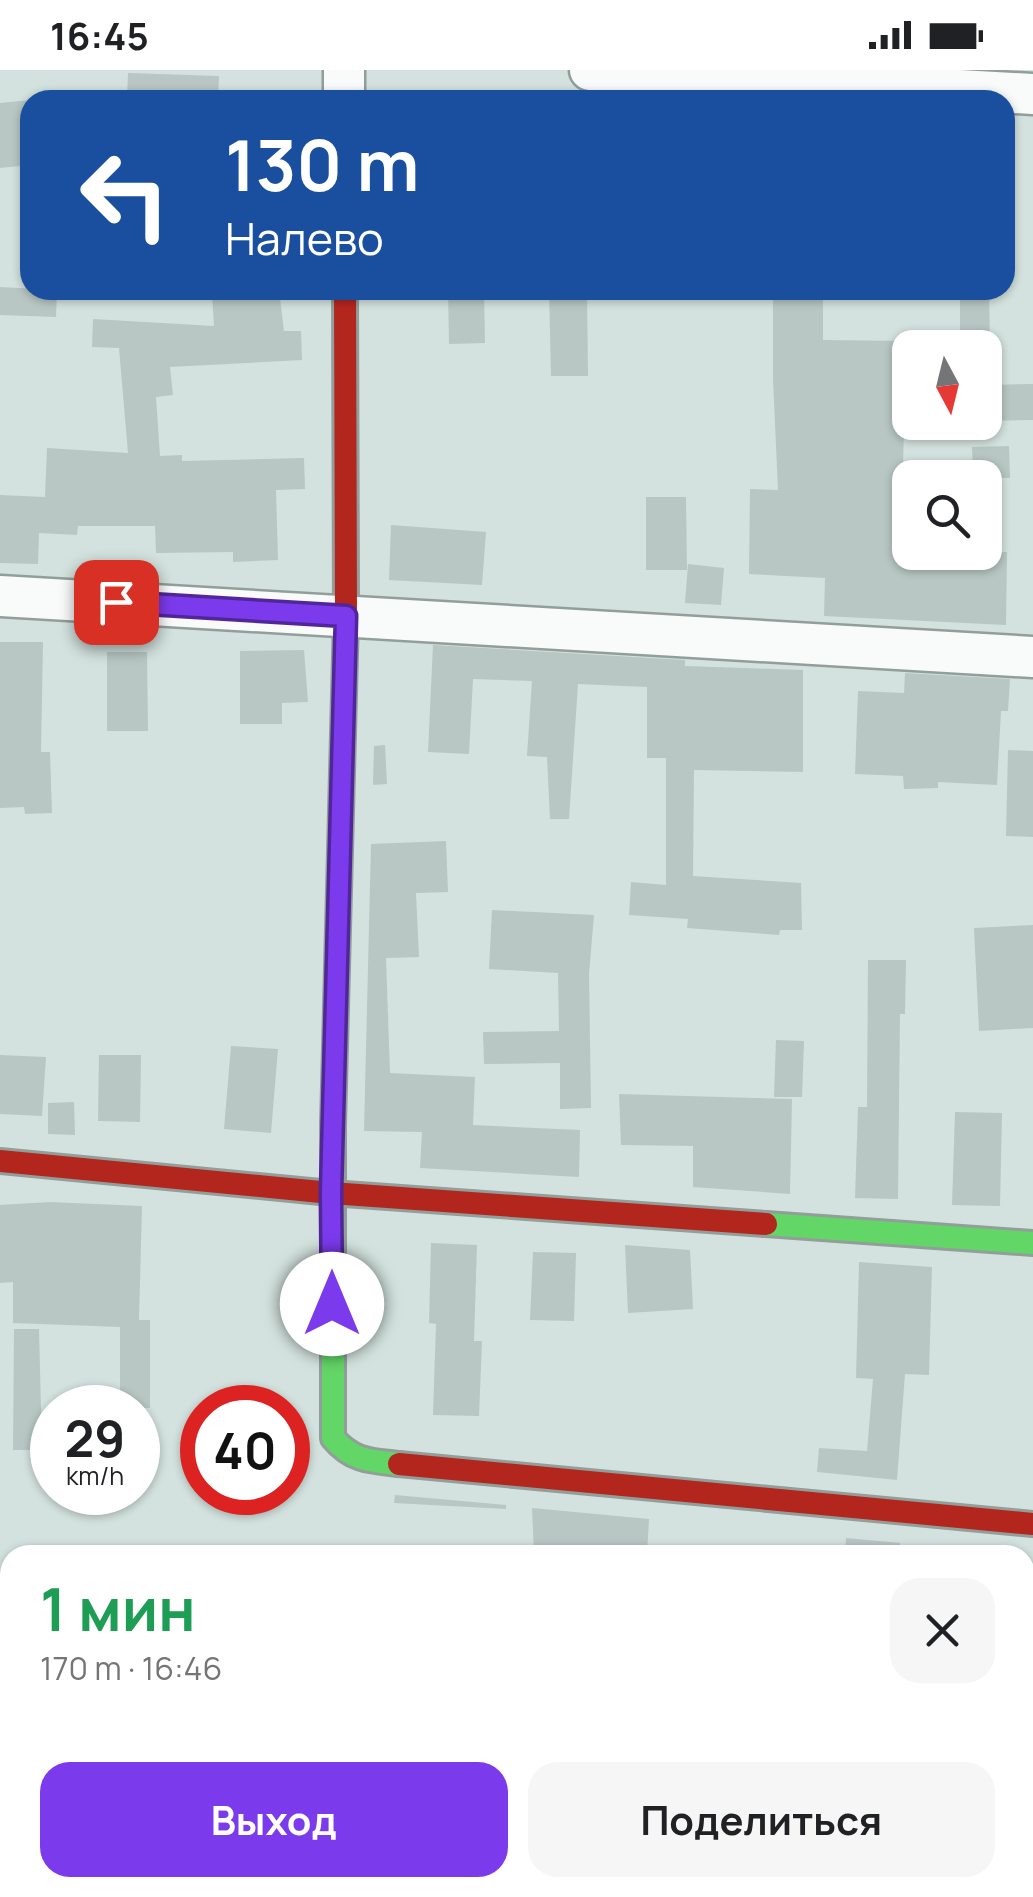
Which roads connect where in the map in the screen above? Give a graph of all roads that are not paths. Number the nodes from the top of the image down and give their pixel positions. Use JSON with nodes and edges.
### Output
{"nodes":[{"id":1,"x":590,"y":70,"type":"edge"},
{"id":2,"x":959,"y":90,"type":"edge"},
{"id":3,"x":345,"y":300,"type":"edge"},
{"id":4,"x":0,"y":596,"type":"edge"},
{"id":5,"x":346,"y":616,"type":"junction"},
{"id":6,"x":1033,"y":657,"type":"edge"},
{"id":7,"x":0,"y":1161,"type":"edge"},
{"id":8,"x":331,"y":1193,"type":"junction"},
{"id":9,"x":1033,"y":1243,"type":"edge"},
{"id":10,"x":1033,"y":1524,"type":"edge"}],
"edges":[{"from":1,"to":2,"type":"street"},
{"from":3,"to":5,"type":"street"},
{"from":4,"to":5,"type":"street"},
{"from":5,"to":6,"type":"street"},
{"from":5,"to":8,"type":"street"},
{"from":7,"to":8,"type":"street"},
{"from":8,"to":9,"type":"street"},
{"from":8,"to":10,"type":"street"}]}
